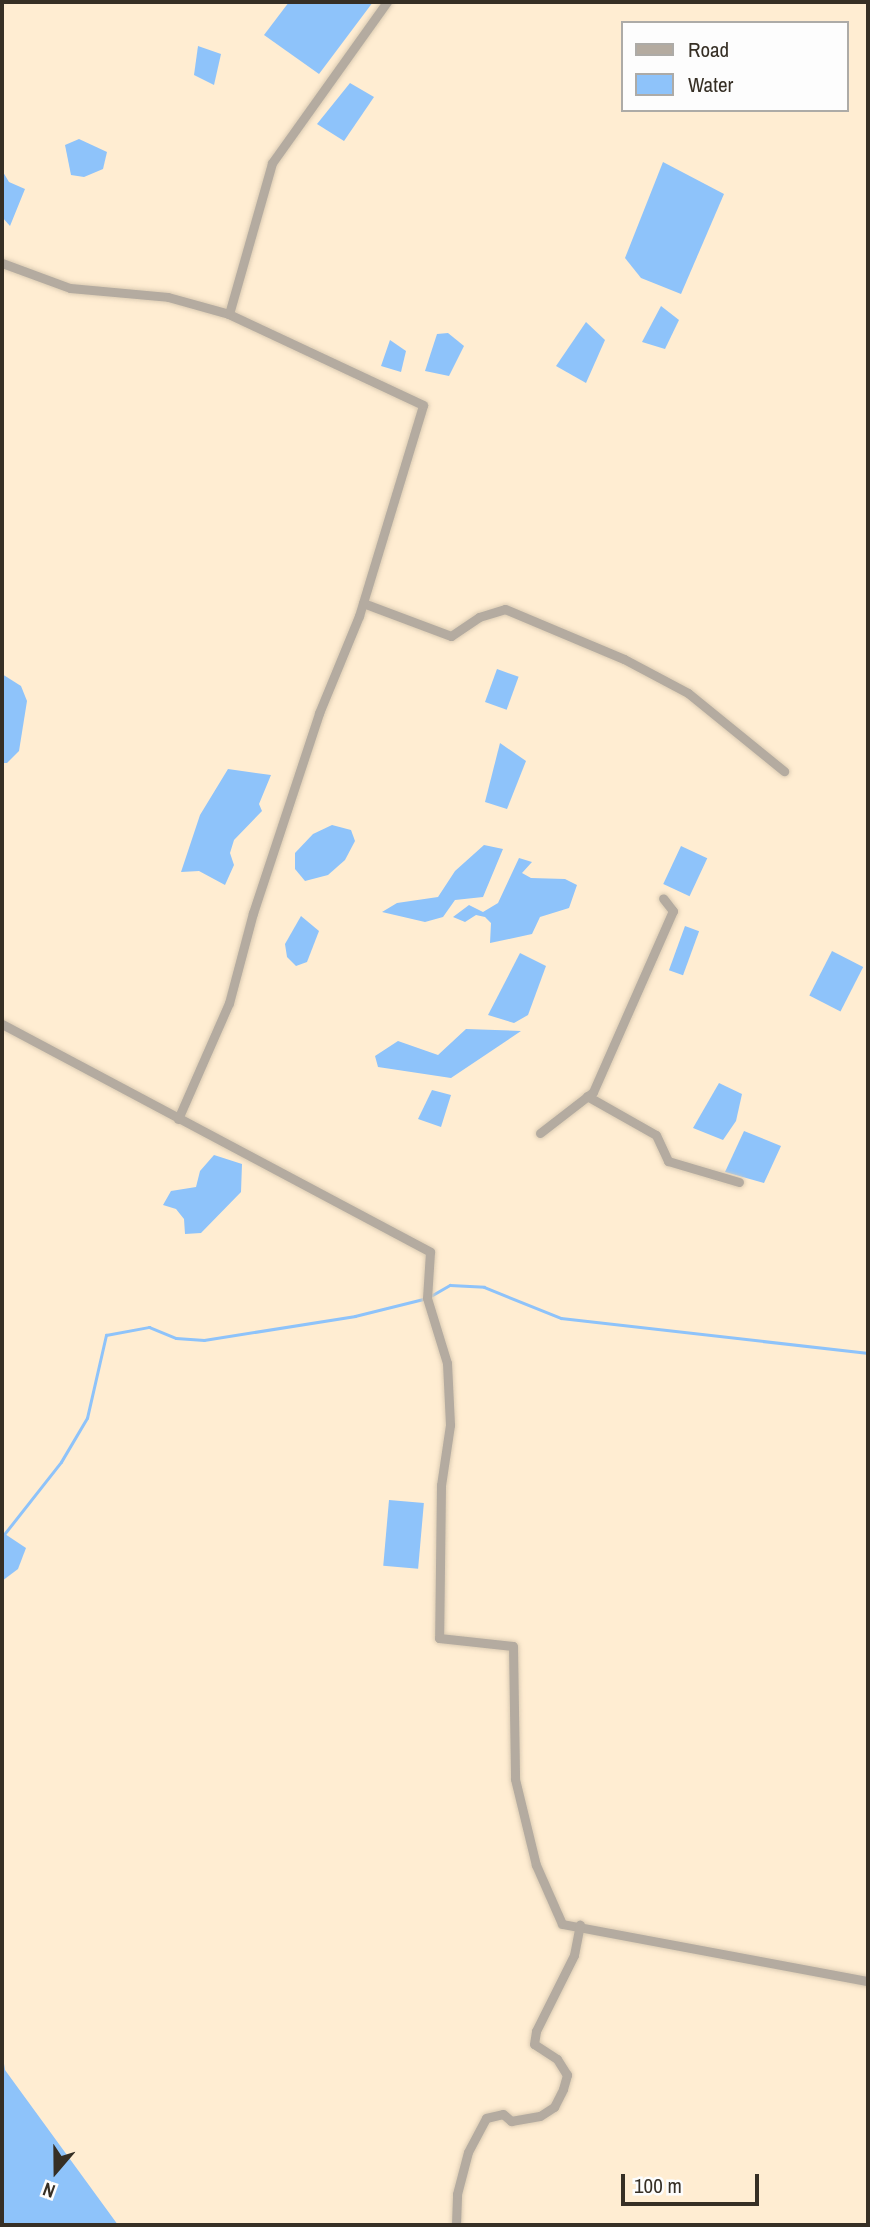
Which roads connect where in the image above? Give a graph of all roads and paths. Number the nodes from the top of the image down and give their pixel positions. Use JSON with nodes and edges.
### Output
{"nodes":[{"id":1,"x":387,"y":2,"type":"edge"},
{"id":2,"x":2,"y":263,"type":"edge"},
{"id":3,"x":229,"y":314,"type":"junction"},
{"id":4,"x":363,"y":603,"type":"junction"},
{"id":5,"x":785,"y":771,"type":"dead end"},
{"id":6,"x":663,"y":898,"type":"dead end"},
{"id":7,"x":2,"y":1024,"type":"edge"},
{"id":8,"x":587,"y":1096,"type":"junction"},
{"id":9,"x":178,"y":1119,"type":"junction"},
{"id":10,"x":540,"y":1133,"type":"dead end"},
{"id":11,"x":739,"y":1182,"type":"dead end"},
{"id":12,"x":580,"y":1925,"type":"junction"},
{"id":13,"x":868,"y":1981,"type":"edge"},
{"id":14,"x":456,"y":2225,"type":"edge"}],
"edges":[{"from":1,"to":3,"type":"street"},
{"from":2,"to":3,"type":"street"},
{"from":3,"to":4,"type":"street"},
{"from":4,"to":5,"type":"street"},
{"from":4,"to":9,"type":"street"},
{"from":6,"to":8,"type":"street"},
{"from":7,"to":9,"type":"street"},
{"from":8,"to":10,"type":"street"},
{"from":8,"to":11,"type":"street"},
{"from":9,"to":12,"type":"street"},
{"from":12,"to":13,"type":"street"},
{"from":12,"to":14,"type":"street"}]}
